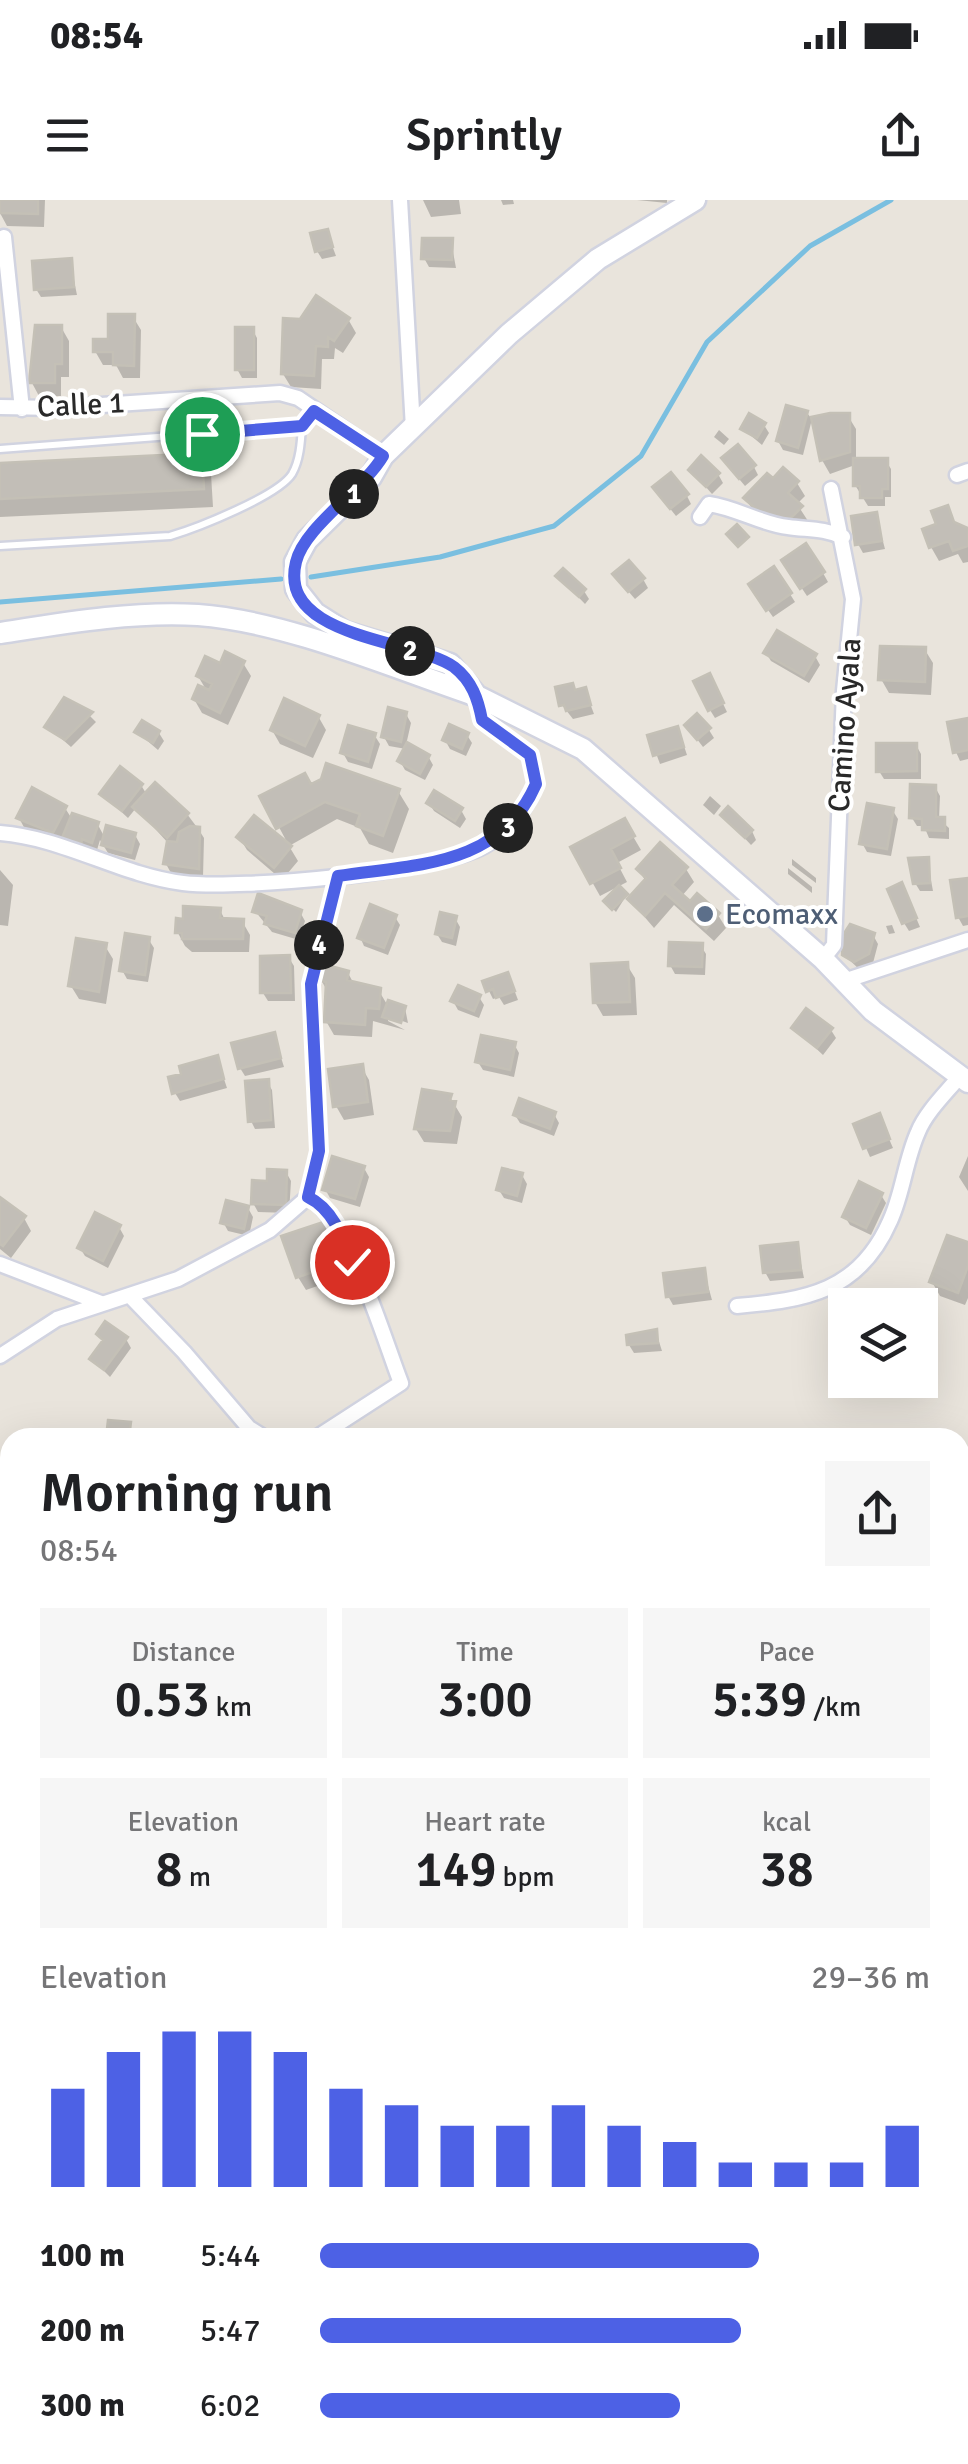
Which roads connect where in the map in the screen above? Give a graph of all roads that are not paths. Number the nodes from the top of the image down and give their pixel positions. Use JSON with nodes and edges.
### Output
{"nodes":[{"id":1,"x":400,"y":200,"type":"edge"},
{"id":2,"x":695,"y":200,"type":"edge"},
{"id":3,"x":2,"y":245,"type":"edge"},
{"id":4,"x":0,"y":407,"type":"edge"},
{"id":5,"x":22,"y":409,"type":"junction"},
{"id":6,"x":314,"y":411,"type":"junction"},
{"id":7,"x":302,"y":426,"type":"junction"},
{"id":8,"x":413,"y":428,"type":"junction"},
{"id":9,"x":0,"y":448,"type":"edge"},
{"id":10,"x":383,"y":456,"type":"junction"},
{"id":11,"x":831,"y":489,"type":"dead end"},
{"id":12,"x":700,"y":516,"type":"dead end"},
{"id":13,"x":843,"y":536,"type":"junction"},
{"id":14,"x":0,"y":546,"type":"edge"},
{"id":15,"x":0,"y":632,"type":"edge"},
{"id":16,"x":477,"y":696,"type":"junction"},
{"id":17,"x":0,"y":833,"type":"edge"},
{"id":18,"x":338,"y":876,"type":"junction"},
{"id":19,"x":968,"y":940,"type":"edge"},
{"id":20,"x":823,"y":959,"type":"junction"},
{"id":21,"x":844,"y":981,"type":"junction"},
{"id":22,"x":964,"y":1079,"type":"edge"},
{"id":23,"x":308,"y":1197,"type":"junction"},
{"id":24,"x":0,"y":1264,"type":"edge"},
{"id":25,"x":130,"y":1296,"type":"junction"},
{"id":26,"x":101,"y":1303,"type":"junction"},
{"id":27,"x":737,"y":1306,"type":"dead end"},
{"id":28,"x":0,"y":1356,"type":"edge"},
{"id":29,"x":249,"y":1428,"type":"edge"},
{"id":30,"x":331,"y":1428,"type":"edge"}],
"edges":[{"from":1,"to":8,"type":"street"},
{"from":2,"to":8,"type":"street"},
{"from":3,"to":5,"type":"street"},
{"from":4,"to":5,"type":"street","name":"Calle 1"},
{"from":5,"to":6,"type":"street","name":"Calle 1"},
{"from":6,"to":7,"type":"lane"},
{"from":6,"to":10,"type":"street","name":"Calle 1"},
{"from":7,"to":9,"type":"lane"},
{"from":7,"to":14,"type":"lane"},
{"from":8,"to":10,"type":"street"},
{"from":10,"to":16,"type":"street"},
{"from":11,"to":13,"type":"street","name":"Camino Ayala"},
{"from":12,"to":13,"type":"street"},
{"from":13,"to":20,"type":"street","name":"Camino Ayala"},
{"from":15,"to":16,"type":"street"},
{"from":16,"to":18,"type":"street"},
{"from":16,"to":20,"type":"street"},
{"from":17,"to":18,"type":"street"},
{"from":18,"to":23,"type":"street"},
{"from":19,"to":21,"type":"street"},
{"from":20,"to":21,"type":"street"},
{"from":21,"to":22,"type":"street"},
{"from":22,"to":27,"type":"street"},
{"from":23,"to":25,"type":"street"},
{"from":23,"to":30,"type":"street"},
{"from":24,"to":26,"type":"street"},
{"from":25,"to":26,"type":"street"},
{"from":25,"to":29,"type":"street"},
{"from":26,"to":28,"type":"street"}]}
